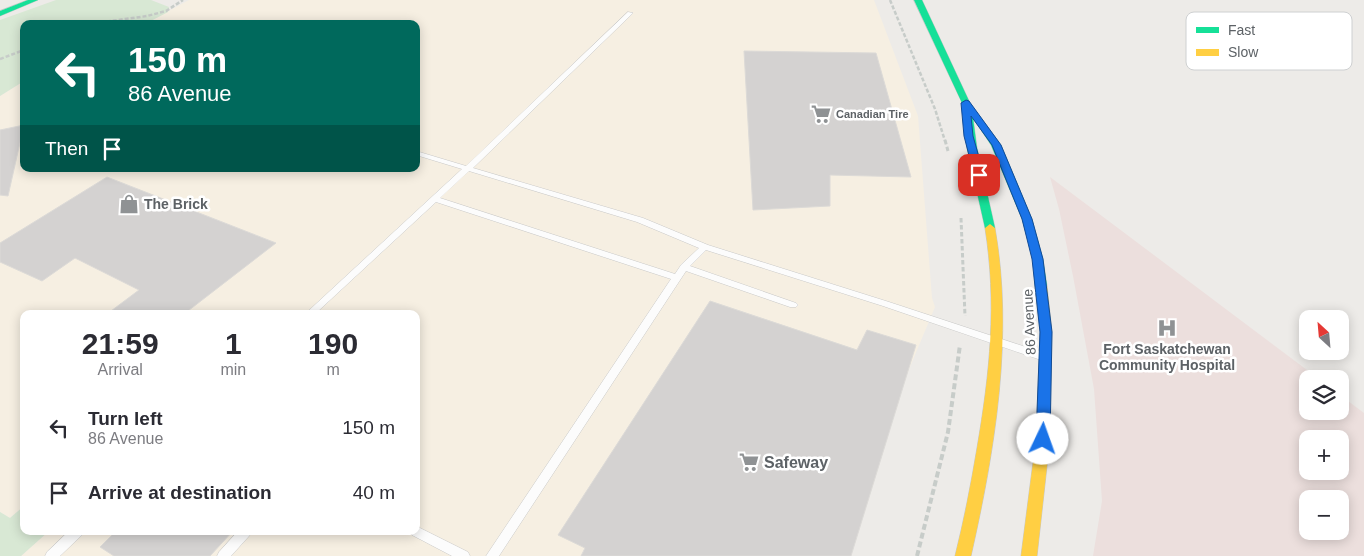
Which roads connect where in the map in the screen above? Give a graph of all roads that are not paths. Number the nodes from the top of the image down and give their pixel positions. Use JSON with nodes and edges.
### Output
{"nodes":[{"id":1,"x":34,"y":0,"type":"edge"},
{"id":2,"x":918,"y":0,"type":"edge"},
{"id":3,"x":0,"y":14,"type":"edge"},
{"id":4,"x":630,"y":14,"type":"dead end"},
{"id":5,"x":966,"y":103,"type":"junction"},
{"id":6,"x":420,"y":153,"type":"edge"},
{"id":7,"x":467,"y":169,"type":"junction"},
{"id":8,"x":434,"y":199,"type":"junction"},
{"id":9,"x":705,"y":247,"type":"junction"},
{"id":10,"x":684,"y":267,"type":"junction"},
{"id":11,"x":677,"y":278,"type":"junction"},
{"id":12,"x":792,"y":305,"type":"dead end"},
{"id":13,"x":313,"y":310,"type":"edge"},
{"id":14,"x":998,"y":343,"type":"junction"},
{"id":15,"x":1046,"y":358,"type":"junction"},
{"id":16,"x":420,"y":533,"type":"edge"},
{"id":17,"x":74,"y":535,"type":"edge"},
{"id":18,"x":242,"y":535,"type":"edge"},
{"id":19,"x":51,"y":556,"type":"edge"},
{"id":20,"x":223,"y":556,"type":"edge"},
{"id":21,"x":464,"y":556,"type":"edge"},
{"id":22,"x":492,"y":556,"type":"edge"},
{"id":23,"x":963,"y":556,"type":"edge"},
{"id":24,"x":1029,"y":556,"type":"edge"}],
"edges":[{"from":1,"to":3,"type":"street"},
{"from":2,"to":5,"type":"street","name":"86 Avenue"},
{"from":4,"to":7,"type":"lane"},
{"from":5,"to":14,"type":"street","name":"86 Avenue"},
{"from":5,"to":15,"type":"street","name":"86 Avenue"},
{"from":6,"to":7,"type":"lane"},
{"from":7,"to":8,"type":"lane"},
{"from":7,"to":9,"type":"lane"},
{"from":8,"to":11,"type":"lane"},
{"from":8,"to":13,"type":"lane"},
{"from":9,"to":10,"type":"lane"},
{"from":9,"to":14,"type":"lane"},
{"from":10,"to":11,"type":"lane"},
{"from":10,"to":12,"type":"lane"},
{"from":11,"to":22,"type":"lane"},
{"from":14,"to":15,"type":"lane"},
{"from":14,"to":23,"type":"street","name":"86 Avenue"},
{"from":15,"to":24,"type":"street","name":"86 Avenue"},
{"from":16,"to":21,"type":"lane"},
{"from":17,"to":19,"type":"lane"},
{"from":18,"to":20,"type":"lane"}]}
